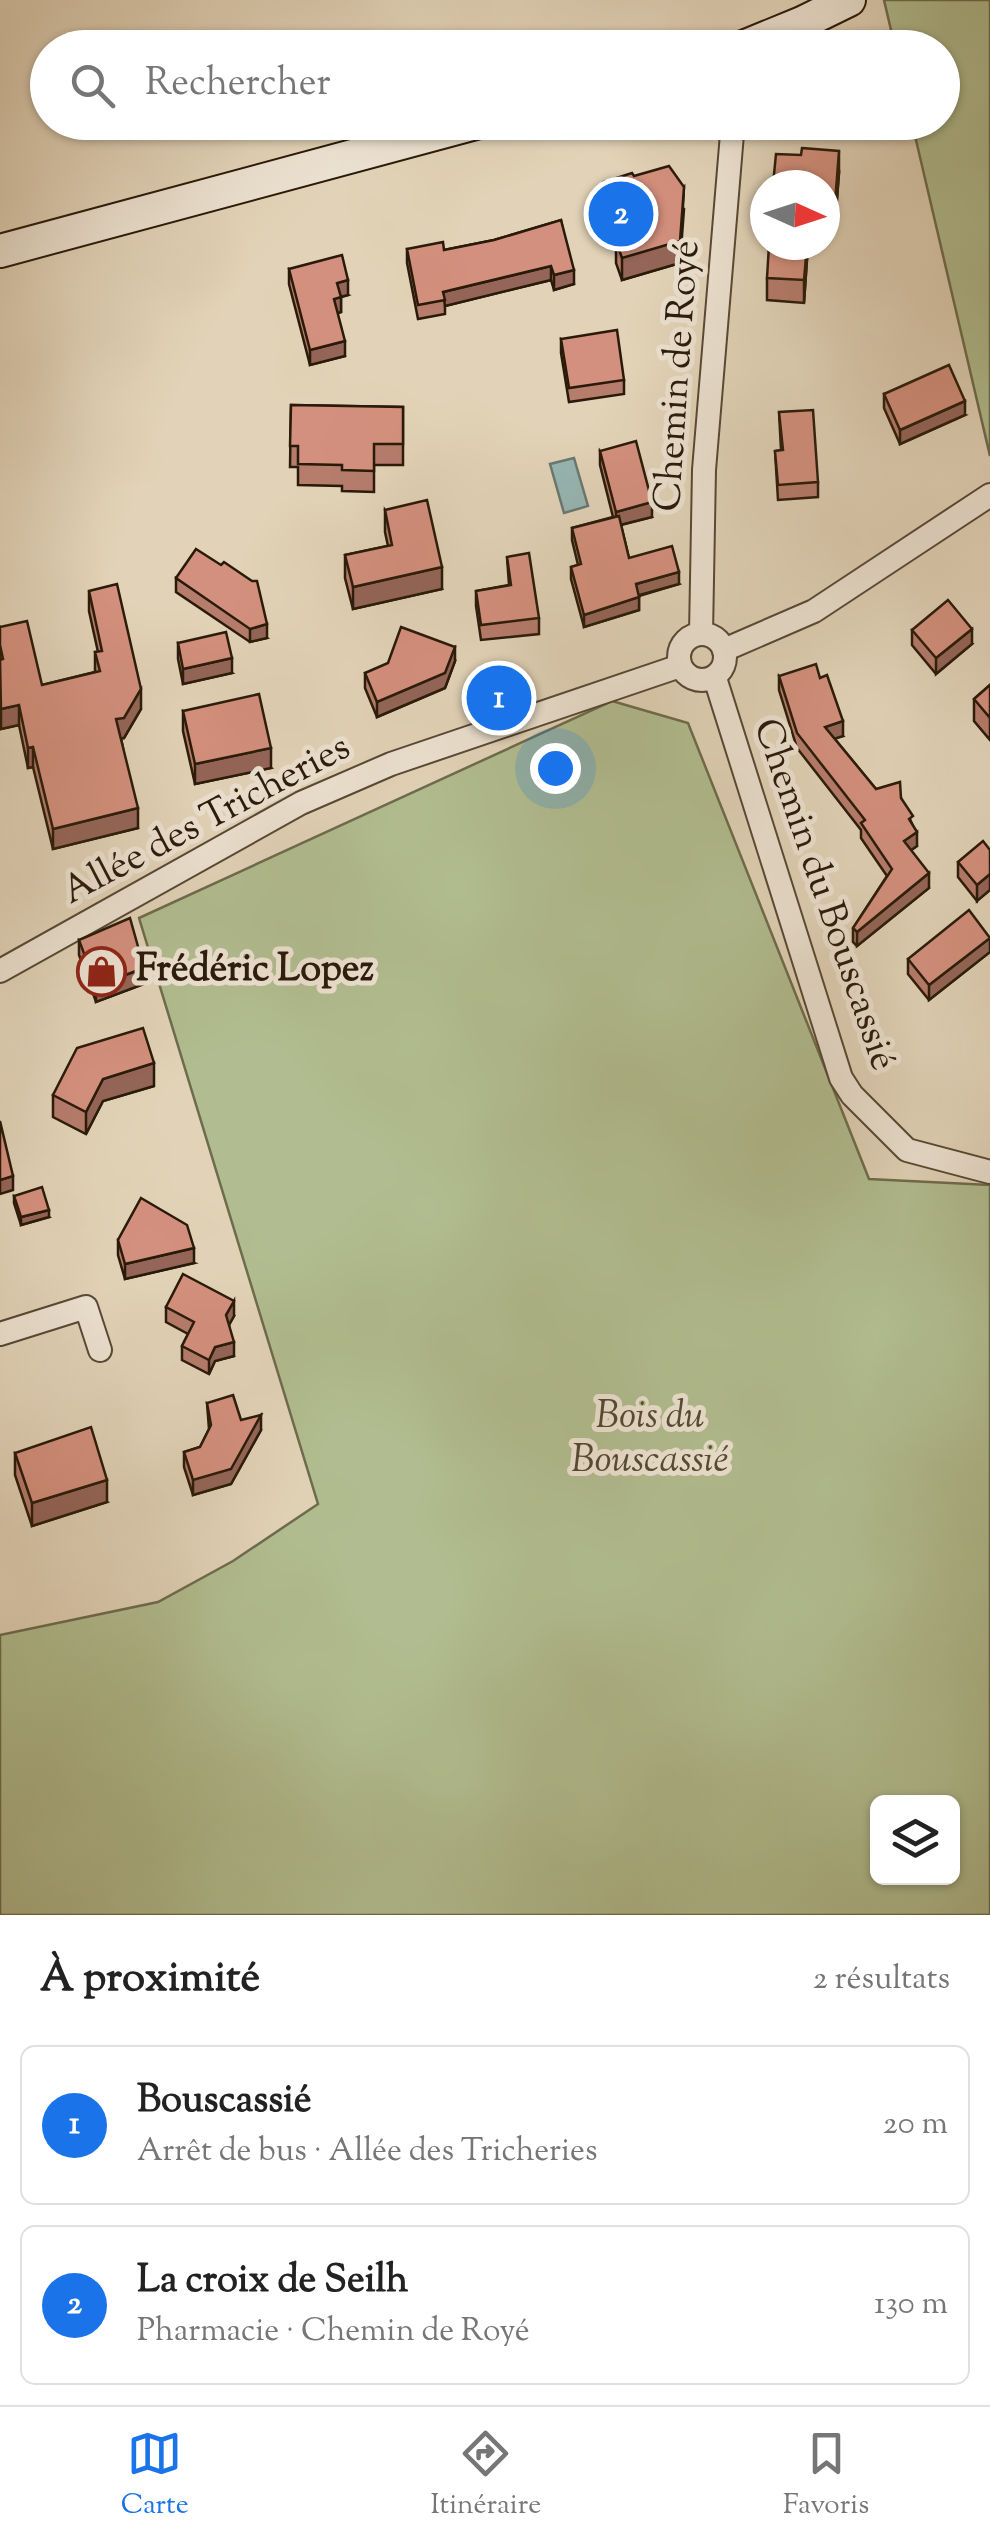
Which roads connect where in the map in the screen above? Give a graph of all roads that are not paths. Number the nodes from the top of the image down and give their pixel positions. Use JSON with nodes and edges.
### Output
{"nodes":[{"id":1,"x":849,"y":0,"type":"edge"},
{"id":2,"x":785,"y":30,"type":"edge"},
{"id":3,"x":414,"y":140,"type":"edge"},
{"id":4,"x":732,"y":140,"type":"edge"},
{"id":5,"x":0,"y":252,"type":"edge"},
{"id":6,"x":990,"y":495,"type":"edge"},
{"id":7,"x":702,"y":634,"type":"junction"},
{"id":8,"x":724,"y":650,"type":"junction"},
{"id":9,"x":680,"y":666,"type":"junction"},
{"id":10,"x":714,"y":678,"type":"junction"},
{"id":11,"x":0,"y":972,"type":"edge"},
{"id":12,"x":990,"y":1172,"type":"edge"},
{"id":13,"x":0,"y":1334,"type":"edge"},
{"id":14,"x":100,"y":1350,"type":"dead end"}],
"edges":[{"from":1,"to":2,"type":"main road"},
{"from":3,"to":5,"type":"main road"},
{"from":4,"to":7,"type":"street","name":"Chemin de Royé"},
{"from":6,"to":8,"type":"street"},
{"from":7,"to":8,"type":"street"},
{"from":7,"to":9,"type":"street"},
{"from":8,"to":10,"type":"street"},
{"from":9,"to":10,"type":"street"},
{"from":9,"to":11,"type":"street","name":"Allée des Tricheries"},
{"from":10,"to":12,"type":"street","name":"Chemin du Bouscassié"},
{"from":13,"to":14,"type":"street"}]}
